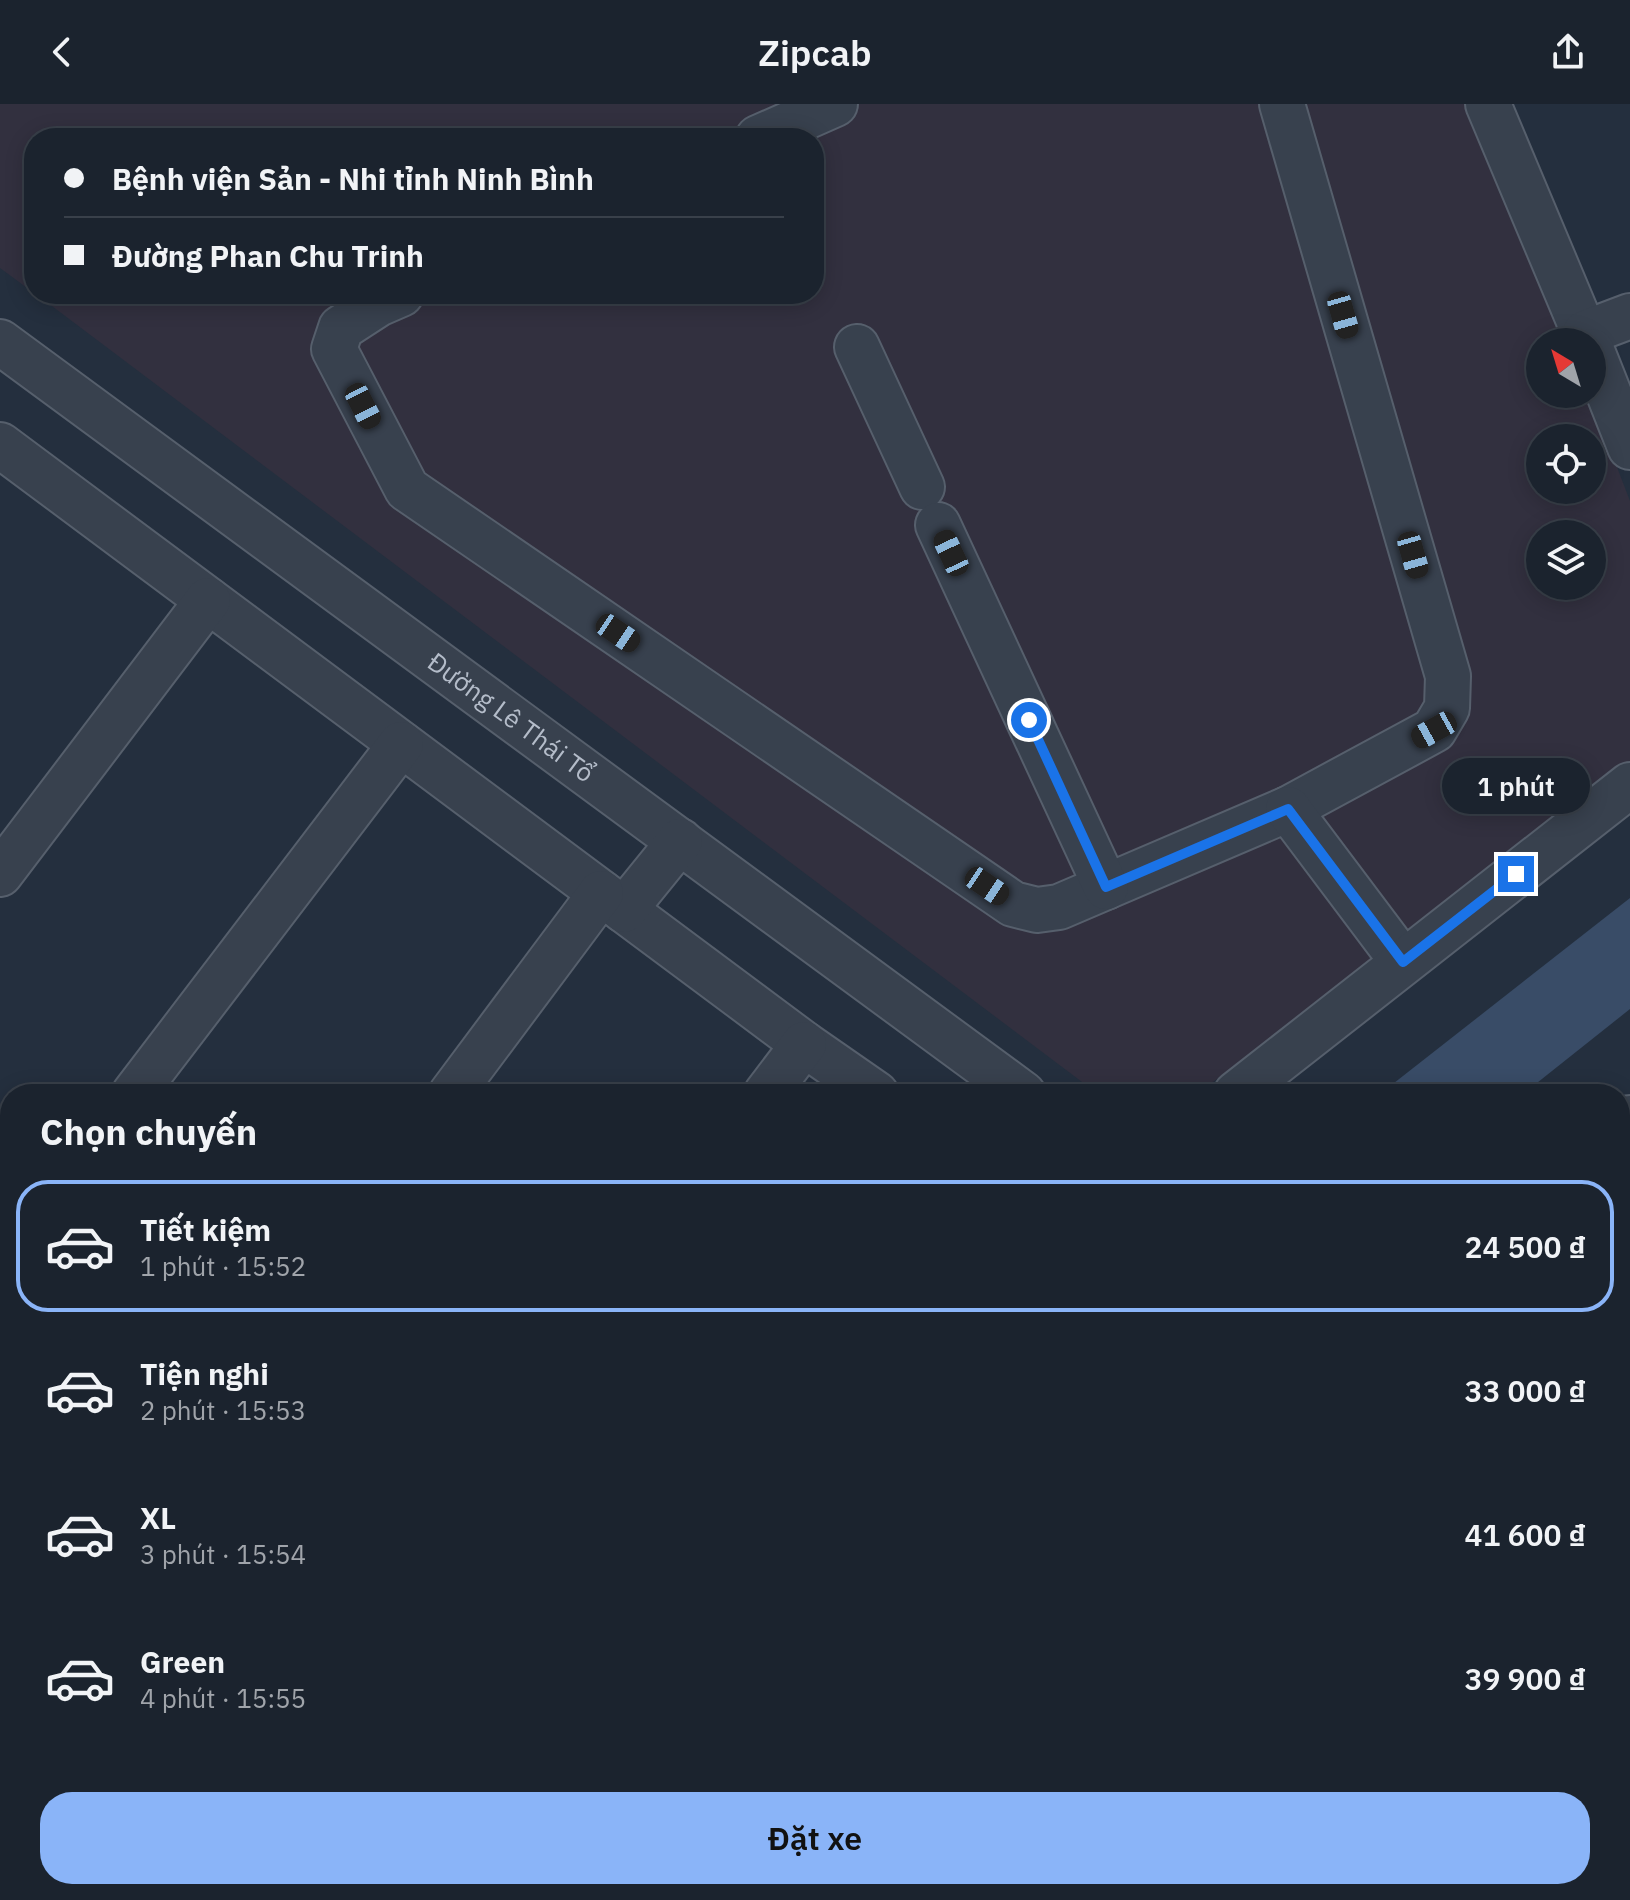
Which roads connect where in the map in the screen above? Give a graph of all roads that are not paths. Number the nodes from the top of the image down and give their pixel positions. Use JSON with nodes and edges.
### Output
{"nodes":[{"id":1,"x":835,"y":104,"type":"edge"},
{"id":2,"x":1282,"y":104,"type":"edge"},
{"id":3,"x":1488,"y":104,"type":"edge"},
{"id":4,"x":781,"y":128,"type":"edge"},
{"id":5,"x":378,"y":304,"type":"edge"},
{"id":6,"x":1630,"y":316,"type":"edge"},
{"id":7,"x":1582,"y":328,"type":"edge"},
{"id":8,"x":1606,"y":331,"type":"edge"},
{"id":9,"x":0,"y":342,"type":"edge"},
{"id":10,"x":857,"y":347,"type":"dead end"},
{"id":11,"x":1606,"y":387,"type":"edge"},
{"id":12,"x":1630,"y":447,"type":"edge"},
{"id":13,"x":2,"y":451,"type":"edge"},
{"id":14,"x":208,"y":600,"type":"junction"},
{"id":15,"x":401,"y":744,"type":"junction"},
{"id":16,"x":1630,"y":785,"type":"edge"},
{"id":17,"x":1288,"y":809,"type":"junction"},
{"id":18,"x":680,"y":841,"type":"junction"},
{"id":19,"x":0,"y":874,"type":"edge"},
{"id":20,"x":1106,"y":887,"type":"junction"},
{"id":21,"x":613,"y":901,"type":"junction"},
{"id":22,"x":1403,"y":962,"type":"junction"},
{"id":23,"x":804,"y":1044,"type":"junction"},
{"id":24,"x":142,"y":1084,"type":"edge"},
{"id":25,"x":459,"y":1084,"type":"edge"},
{"id":26,"x":774,"y":1084,"type":"edge"},
{"id":27,"x":862,"y":1084,"type":"edge"},
{"id":28,"x":1009,"y":1084,"type":"edge"},
{"id":29,"x":1249,"y":1084,"type":"edge"}],
"edges":[{"from":1,"to":4,"type":"street"},
{"from":2,"to":17,"type":"street"},
{"from":3,"to":7,"type":"street"},
{"from":5,"to":20,"type":"street"},
{"from":6,"to":8,"type":"street"},
{"from":9,"to":18,"type":"street","name":"Đường Lê Thái Tổ"},
{"from":10,"to":20,"type":"street"},
{"from":11,"to":12,"type":"street"},
{"from":13,"to":14,"type":"street"},
{"from":14,"to":15,"type":"street"},
{"from":14,"to":19,"type":"street"},
{"from":15,"to":21,"type":"street"},
{"from":15,"to":24,"type":"street"},
{"from":16,"to":22,"type":"street"},
{"from":17,"to":20,"type":"street"},
{"from":17,"to":22,"type":"street"},
{"from":18,"to":21,"type":"street"},
{"from":18,"to":28,"type":"street","name":"Đường Lê Thái Tổ"},
{"from":21,"to":23,"type":"street"},
{"from":21,"to":25,"type":"street"},
{"from":22,"to":29,"type":"street"},
{"from":23,"to":26,"type":"street"},
{"from":23,"to":27,"type":"street"}]}
